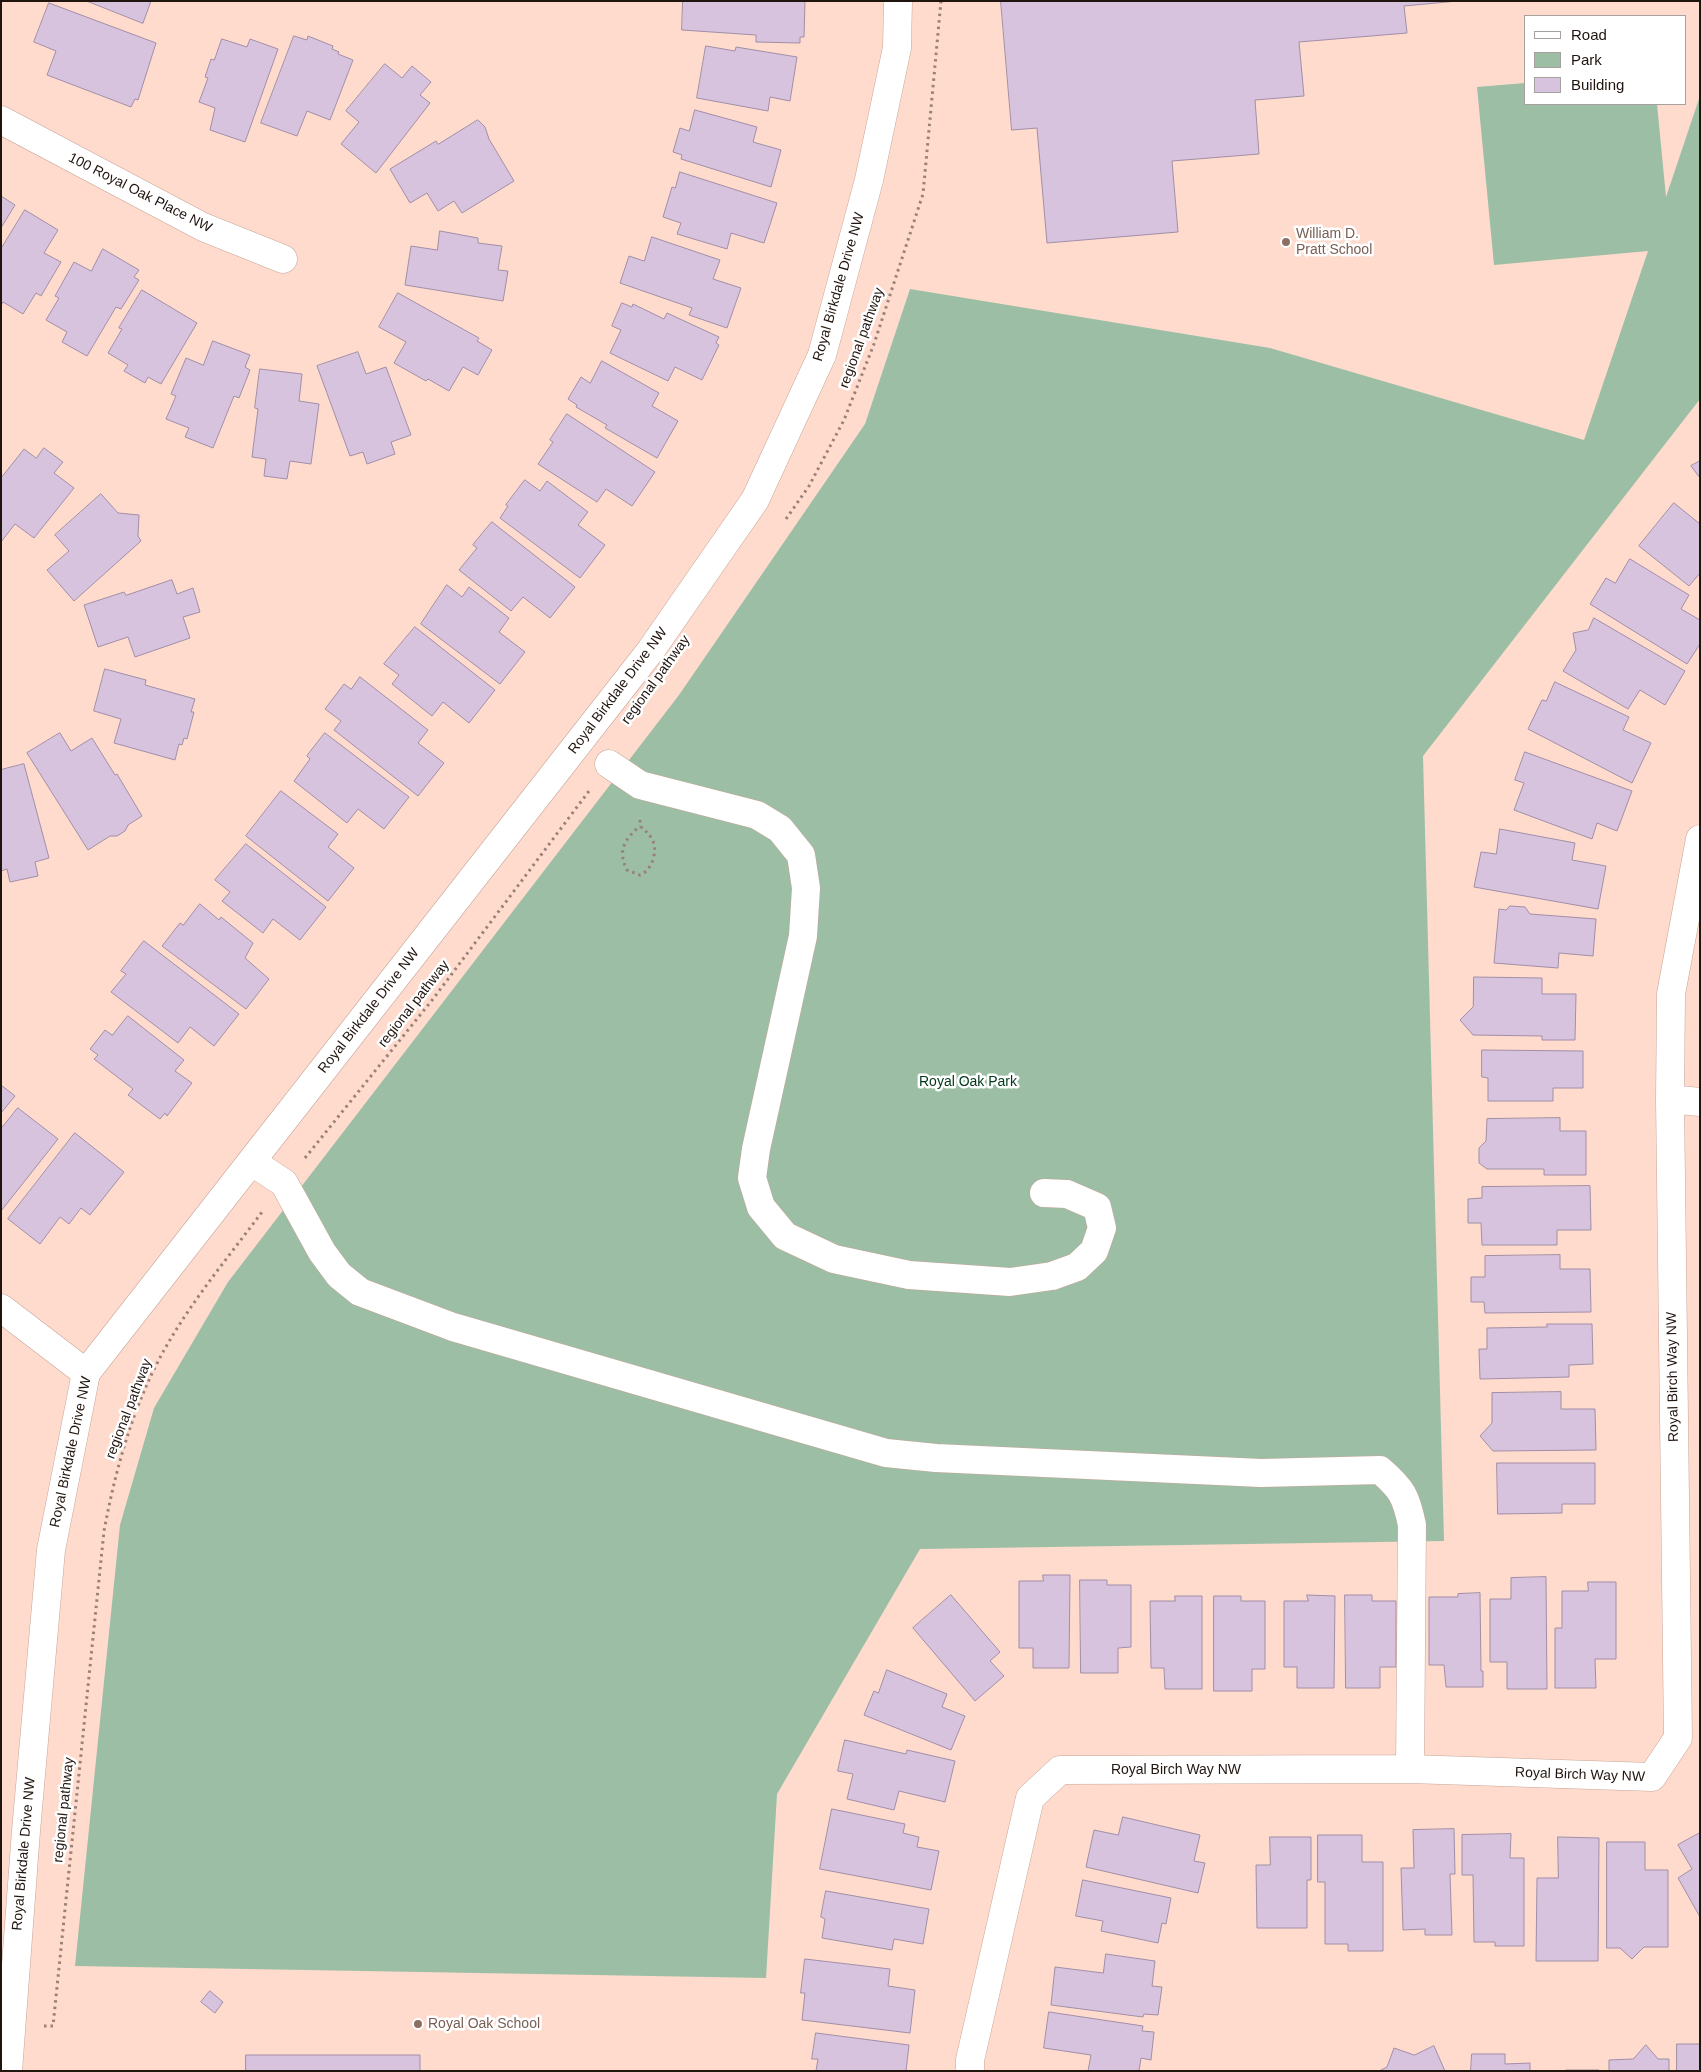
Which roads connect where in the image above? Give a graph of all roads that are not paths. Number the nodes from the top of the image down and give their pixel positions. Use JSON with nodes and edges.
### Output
{"nodes":[{"id":1,"x":898,"y":1,"type":"edge"},
{"id":2,"x":1,"y":120,"type":"edge"},
{"id":3,"x":283,"y":258,"type":"dead end"},
{"id":4,"x":609,"y":764,"type":"road end"},
{"id":5,"x":1700,"y":839,"type":"edge"},
{"id":6,"x":1670,"y":1099,"type":"junction"},
{"id":7,"x":1700,"y":1102,"type":"edge"},
{"id":8,"x":252,"y":1162,"type":"junction"},
{"id":9,"x":1044,"y":1193,"type":"dead end"},
{"id":10,"x":1,"y":1308,"type":"edge"},
{"id":11,"x":86,"y":1373,"type":"junction"},
{"id":12,"x":1410,"y":1769,"type":"junction"},
{"id":13,"x":8,"y":2071,"type":"edge"},
{"id":14,"x":970,"y":2071,"type":"edge"}],
"edges":[{"from":1,"to":8,"type":"street","name":"Royal Birkdale Drive NW"},
{"from":2,"to":3,"type":"street","name":"100 Royal Oak Place NW"},
{"from":4,"to":9,"type":"street"},
{"from":5,"to":6,"type":"street","name":"Royal Birch Way NW"},
{"from":6,"to":7,"type":"street"},
{"from":6,"to":12,"type":"street","name":"Royal Birch Way NW"},
{"from":8,"to":11,"type":"street","name":"Royal Birkdale Drive NW"},
{"from":8,"to":12,"type":"street"},
{"from":10,"to":11,"type":"street"},
{"from":11,"to":13,"type":"street","name":"Royal Birkdale Drive NW"},
{"from":12,"to":14,"type":"street","name":"Royal Birch Way NW"}]}
